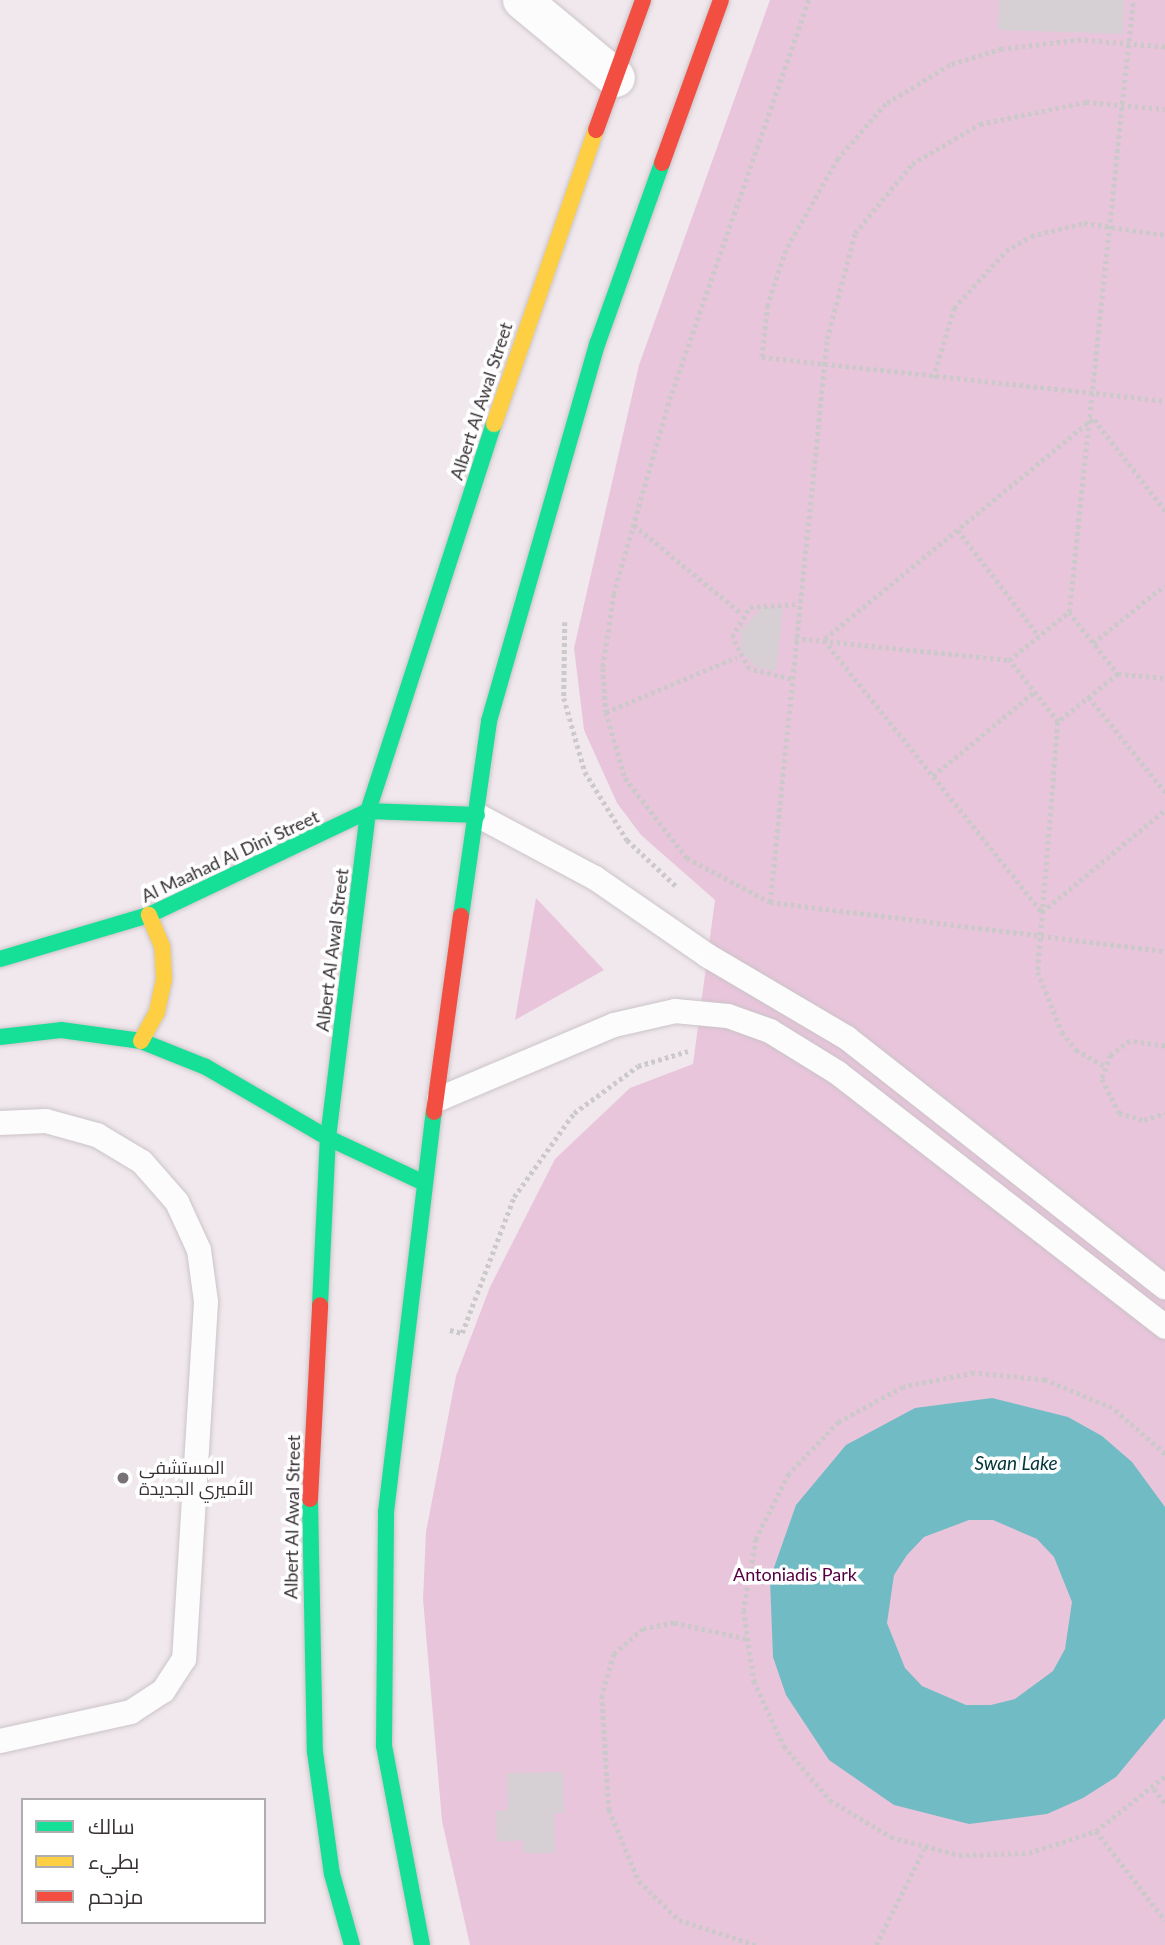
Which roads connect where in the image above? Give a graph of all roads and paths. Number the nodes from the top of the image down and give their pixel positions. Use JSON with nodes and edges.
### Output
{"nodes":[{"id":1,"x":522,"y":0,"type":"edge"},
{"id":2,"x":643,"y":0,"type":"edge"},
{"id":3,"x":720,"y":0,"type":"edge"},
{"id":4,"x":809,"y":0,"type":"edge"},
{"id":5,"x":1133,"y":0,"type":"edge"},
{"id":6,"x":1131,"y":41,"type":"junction"},
{"id":7,"x":1165,"y":47,"type":"edge"},
{"id":8,"x":616,"y":78,"type":"junction"},
{"id":9,"x":1125,"y":102,"type":"junction"},
{"id":10,"x":1165,"y":109,"type":"edge"},
{"id":11,"x":1113,"y":222,"type":"junction"},
{"id":12,"x":1165,"y":235,"type":"edge"},
{"id":13,"x":824,"y":366,"type":"junction"},
{"id":14,"x":933,"y":379,"type":"junction"},
{"id":15,"x":1095,"y":392,"type":"junction"},
{"id":16,"x":1165,"y":401,"type":"edge"},
{"id":17,"x":1093,"y":419,"type":"junction"},
{"id":18,"x":1165,"y":510,"type":"edge"},
{"id":19,"x":634,"y":525,"type":"junction"},
{"id":20,"x":958,"y":530,"type":"junction"},
{"id":21,"x":1165,"y":585,"type":"edge"},
{"id":22,"x":798,"y":604,"type":"junction"},
{"id":23,"x":1069,"y":612,"type":"junction"},
{"id":24,"x":567,"y":613,"type":"dead end"},
{"id":25,"x":742,"y":614,"type":"junction"},
{"id":26,"x":1039,"y":636,"type":"junction"},
{"id":27,"x":795,"y":638,"type":"junction"},
{"id":28,"x":824,"y":640,"type":"junction"},
{"id":29,"x":1093,"y":643,"type":"junction"},
{"id":30,"x":737,"y":657,"type":"junction"},
{"id":31,"x":1009,"y":660,"type":"junction"},
{"id":32,"x":1118,"y":674,"type":"junction"},
{"id":33,"x":1165,"y":678,"type":"edge"},
{"id":34,"x":791,"y":679,"type":"junction"},
{"id":35,"x":1034,"y":692,"type":"junction"},
{"id":36,"x":1089,"y":697,"type":"junction"},
{"id":37,"x":606,"y":712,"type":"junction"},
{"id":38,"x":1058,"y":722,"type":"junction"},
{"id":39,"x":933,"y":776,"type":"junction"},
{"id":40,"x":1165,"y":792,"type":"edge"},
{"id":41,"x":1165,"y":810,"type":"edge"},
{"id":42,"x":368,"y":811,"type":"junction"},
{"id":43,"x":477,"y":815,"type":"junction"},
{"id":44,"x":684,"y":893,"type":"dead end"},
{"id":45,"x":770,"y":902,"type":"junction"},
{"id":46,"x":1042,"y":912,"type":"junction"},
{"id":47,"x":149,"y":915,"type":"junction"},
{"id":48,"x":1038,"y":937,"type":"junction"},
{"id":49,"x":1165,"y":951,"type":"edge"},
{"id":50,"x":0,"y":959,"type":"edge"},
{"id":51,"x":786,"y":998,"type":"junction"},
{"id":52,"x":771,"y":1031,"type":"junction"},
{"id":53,"x":0,"y":1037,"type":"edge"},
{"id":54,"x":141,"y":1041,"type":"junction"},
{"id":55,"x":1165,"y":1046,"type":"edge"},
{"id":56,"x":695,"y":1049,"type":"dead end"},
{"id":57,"x":1105,"y":1066,"type":"junction"},
{"id":58,"x":439,"y":1099,"type":"junction"},
{"id":59,"x":1165,"y":1113,"type":"edge"},
{"id":60,"x":0,"y":1123,"type":"edge"},
{"id":61,"x":328,"y":1138,"type":"junction"},
{"id":62,"x":424,"y":1183,"type":"junction"},
{"id":63,"x":1165,"y":1287,"type":"edge"},
{"id":64,"x":408,"y":1320,"type":"junction"},
{"id":65,"x":1165,"y":1326,"type":"edge"},
{"id":66,"x":1165,"y":1454,"type":"edge"},
{"id":67,"x":746,"y":1639,"type":"junction"},
{"id":68,"x":0,"y":1741,"type":"edge"},
{"id":69,"x":1165,"y":1776,"type":"edge"},
{"id":70,"x":1154,"y":1789,"type":"junction"},
{"id":71,"x":1165,"y":1803,"type":"edge"},
{"id":72,"x":1097,"y":1831,"type":"junction"},
{"id":73,"x":924,"y":1849,"type":"junction"},
{"id":74,"x":1165,"y":1920,"type":"edge"},
{"id":75,"x":352,"y":1945,"type":"edge"},
{"id":76,"x":422,"y":1945,"type":"edge"},
{"id":77,"x":756,"y":1945,"type":"edge"},
{"id":78,"x":876,"y":1945,"type":"edge"}],
"edges":[{"from":1,"to":8,"type":"street"},
{"from":2,"to":8,"type":"main road","name":"Albert Al Awal Street"},
{"from":3,"to":43,"type":"main road"},
{"from":4,"to":19,"type":"path"},
{"from":5,"to":6,"type":"path"},
{"from":6,"to":7,"type":"path"},
{"from":6,"to":9,"type":"path"},
{"from":6,"to":13,"type":"path"},
{"from":8,"to":42,"type":"main road","name":"Albert Al Awal Street"},
{"from":9,"to":10,"type":"path"},
{"from":9,"to":11,"type":"path"},
{"from":9,"to":13,"type":"path"},
{"from":11,"to":12,"type":"path"},
{"from":11,"to":14,"type":"path"},
{"from":11,"to":15,"type":"path"},
{"from":13,"to":14,"type":"path"},
{"from":13,"to":22,"type":"path"},
{"from":14,"to":15,"type":"path"},
{"from":15,"to":16,"type":"path"},
{"from":15,"to":17,"type":"path"},
{"from":17,"to":18,"type":"path"},
{"from":17,"to":20,"type":"path"},
{"from":17,"to":23,"type":"path"},
{"from":19,"to":25,"type":"path"},
{"from":19,"to":37,"type":"path"},
{"from":20,"to":26,"type":"path"},
{"from":20,"to":28,"type":"path"},
{"from":21,"to":29,"type":"path"},
{"from":22,"to":25,"type":"path"},
{"from":22,"to":27,"type":"path"},
{"from":23,"to":26,"type":"path"},
{"from":23,"to":29,"type":"path"},
{"from":24,"to":44,"type":"path"},
{"from":25,"to":30,"type":"path"},
{"from":26,"to":31,"type":"path"},
{"from":27,"to":28,"type":"path"},
{"from":27,"to":34,"type":"path"},
{"from":28,"to":31,"type":"path"},
{"from":28,"to":39,"type":"path"},
{"from":29,"to":32,"type":"path"},
{"from":30,"to":34,"type":"path"},
{"from":30,"to":37,"type":"path"},
{"from":31,"to":35,"type":"path"},
{"from":32,"to":33,"type":"path"},
{"from":32,"to":36,"type":"path"},
{"from":34,"to":45,"type":"path"},
{"from":35,"to":38,"type":"path"},
{"from":35,"to":39,"type":"path"},
{"from":36,"to":38,"type":"path"},
{"from":36,"to":40,"type":"path"},
{"from":37,"to":45,"type":"path"},
{"from":38,"to":46,"type":"path"},
{"from":39,"to":46,"type":"path"},
{"from":41,"to":46,"type":"path"},
{"from":42,"to":43,"type":"main road","name":"Al Maahad Al Dini Street"},
{"from":42,"to":47,"type":"main road","name":"Al Maahad Al Dini Street"},
{"from":42,"to":61,"type":"main road","name":"Albert Al Awal Street"},
{"from":43,"to":51,"type":"lane"},
{"from":43,"to":58,"type":"main road"},
{"from":45,"to":48,"type":"path"},
{"from":46,"to":48,"type":"path"},
{"from":47,"to":50,"type":"main road","name":"Al Maahad Al Dini Street"},
{"from":47,"to":54,"type":"main road"},
{"from":48,"to":49,"type":"path"},
{"from":48,"to":57,"type":"path"},
{"from":51,"to":52,"type":"lane"},
{"from":51,"to":63,"type":"lane"},
{"from":52,"to":58,"type":"lane"},
{"from":52,"to":65,"type":"lane"},
{"from":53,"to":54,"type":"main road"},
{"from":54,"to":61,"type":"main road"},
{"from":55,"to":57,"type":"path"},
{"from":56,"to":64,"type":"path"},
{"from":57,"to":59,"type":"path"},
{"from":58,"to":62,"type":"main road"},
{"from":60,"to":68,"type":"lane"},
{"from":61,"to":62,"type":"main road"},
{"from":61,"to":75,"type":"main road","name":"Albert Al Awal Street"},
{"from":62,"to":64,"type":"main road"},
{"from":64,"to":76,"type":"main road"},
{"from":66,"to":67,"type":"path"},
{"from":67,"to":73,"type":"path"},
{"from":67,"to":77,"type":"path"},
{"from":69,"to":70,"type":"path"},
{"from":70,"to":71,"type":"path"},
{"from":70,"to":72,"type":"path"},
{"from":72,"to":73,"type":"path"},
{"from":72,"to":74,"type":"path"},
{"from":73,"to":78,"type":"path"}]}
